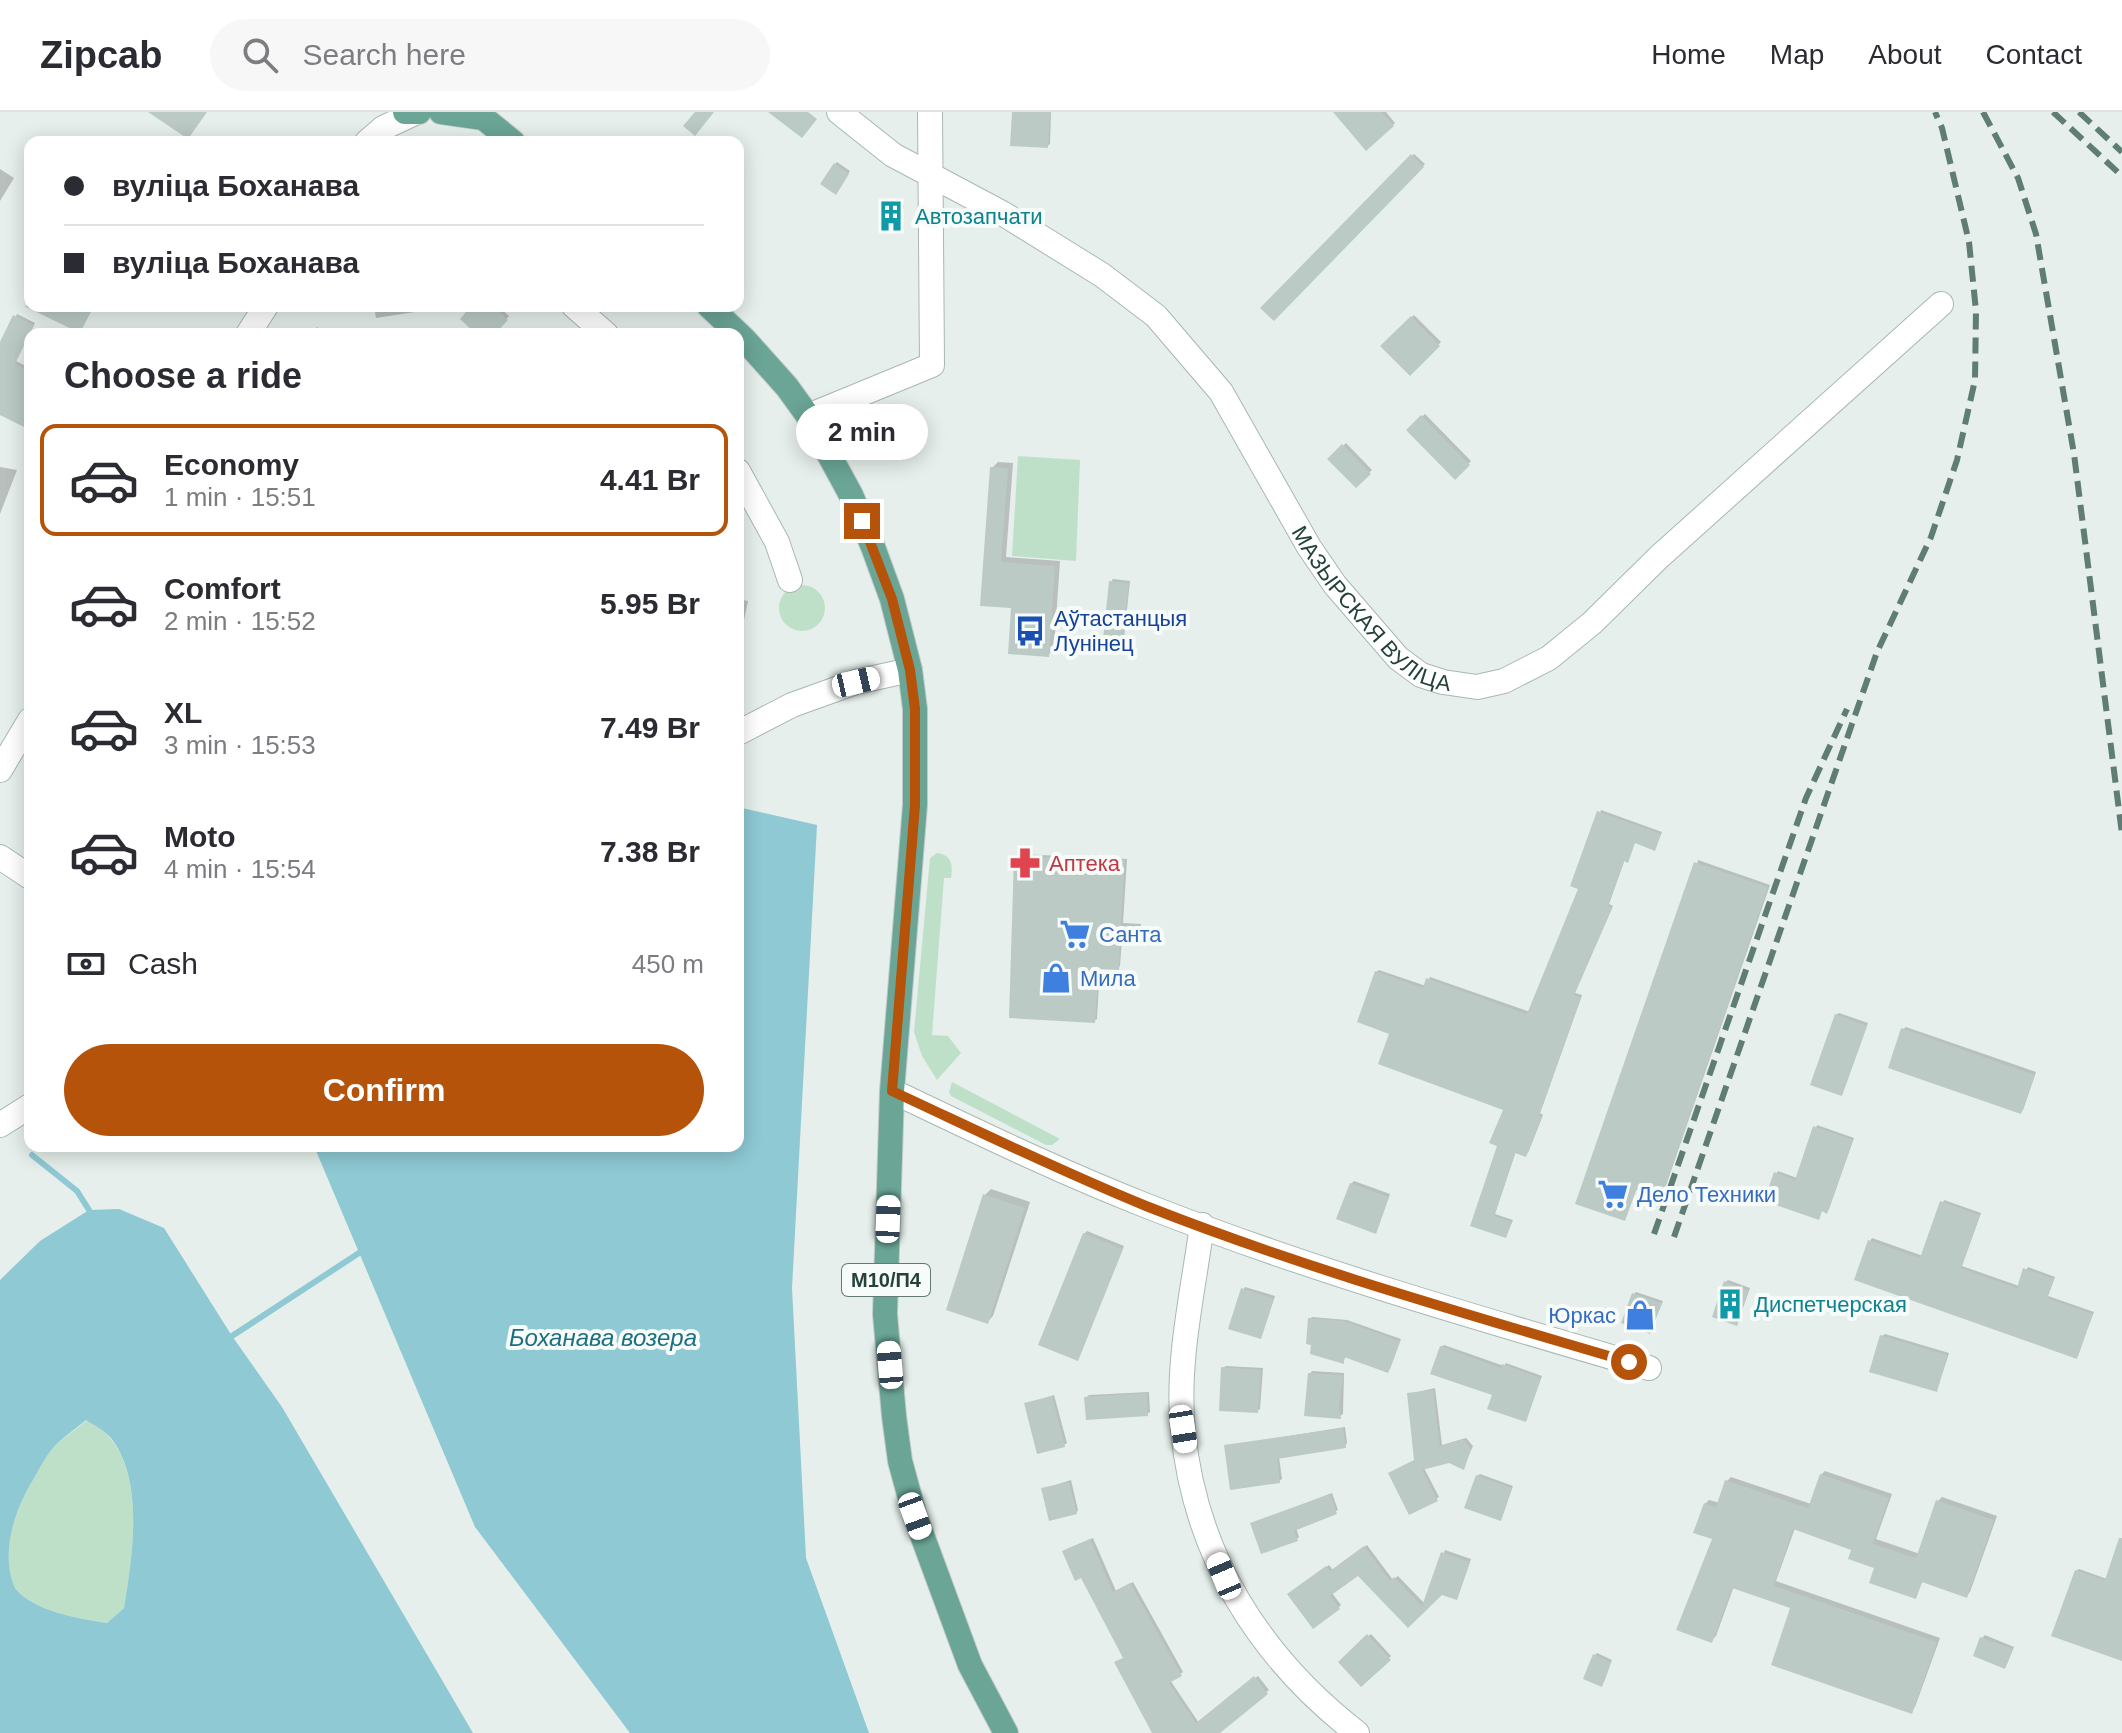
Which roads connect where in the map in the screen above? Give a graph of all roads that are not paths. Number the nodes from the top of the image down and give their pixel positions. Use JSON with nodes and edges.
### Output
{"nodes":[{"id":1,"x":377,"y":112,"type":"edge"},
{"id":2,"x":405,"y":112,"type":"edge"},
{"id":3,"x":417,"y":112,"type":"edge"},
{"id":4,"x":441,"y":112,"type":"edge"},
{"id":5,"x":839,"y":112,"type":"edge"},
{"id":6,"x":930,"y":112,"type":"edge"},
{"id":7,"x":479,"y":115,"type":"edge"},
{"id":8,"x":370,"y":136,"type":"edge"},
{"id":9,"x":373,"y":136,"type":"edge"},
{"id":10,"x":505,"y":136,"type":"edge"},
{"id":11,"x":931,"y":173,"type":"junction"},
{"id":12,"x":1941,"y":304,"type":"dead end"},
{"id":13,"x":581,"y":312,"type":"edge"},
{"id":14,"x":715,"y":312,"type":"edge"},
{"id":15,"x":599,"y":328,"type":"edge"},
{"id":16,"x":731,"y":328,"type":"edge"},
{"id":17,"x":744,"y":341,"type":"edge"},
{"id":18,"x":808,"y":416,"type":"junction"},
{"id":19,"x":744,"y":482,"type":"edge"},
{"id":20,"x":790,"y":580,"type":"dead end"},
{"id":21,"x":910,"y":670,"type":"junction"},
{"id":22,"x":24,"y":730,"type":"edge"},
{"id":23,"x":744,"y":730,"type":"edge"},
{"id":24,"x":0,"y":770,"type":"edge"},
{"id":25,"x":0,"y":857,"type":"edge"},
{"id":26,"x":24,"y":873,"type":"edge"},
{"id":27,"x":892,"y":1091,"type":"junction"},
{"id":28,"x":24,"y":1110,"type":"edge"},
{"id":29,"x":0,"y":1125,"type":"edge"},
{"id":30,"x":1202,"y":1225,"type":"junction"},
{"id":31,"x":1649,"y":1368,"type":"dead end"},
{"id":32,"x":1006,"y":1733,"type":"edge"},
{"id":33,"x":1357,"y":1733,"type":"edge"}],
"edges":[{"from":1,"to":8,"type":"street"},
{"from":2,"to":3,"type":"main road"},
{"from":3,"to":9,"type":"street"},
{"from":4,"to":7,"type":"main road"},
{"from":5,"to":11,"type":"street","name":"МАЗЫРСКАЯ ВУЛІЦА"},
{"from":6,"to":11,"type":"street"},
{"from":7,"to":10,"type":"main road"},
{"from":11,"to":12,"type":"street","name":"МАЗЫРСКАЯ ВУЛІЦА"},
{"from":11,"to":18,"type":"street"},
{"from":13,"to":15,"type":"street"},
{"from":14,"to":16,"type":"main road","number":"М10/П4"},
{"from":17,"to":18,"type":"main road","number":"М10/П4"},
{"from":18,"to":21,"type":"main road","number":"М10/П4"},
{"from":19,"to":20,"type":"street"},
{"from":21,"to":23,"type":"street"},
{"from":21,"to":27,"type":"main road","number":"М10/П4"},
{"from":22,"to":24,"type":"street"},
{"from":25,"to":26,"type":"street"},
{"from":27,"to":30,"type":"street"},
{"from":27,"to":32,"type":"main road","number":"М10/П4"},
{"from":28,"to":29,"type":"street"},
{"from":30,"to":31,"type":"street"},
{"from":30,"to":33,"type":"street"}]}
